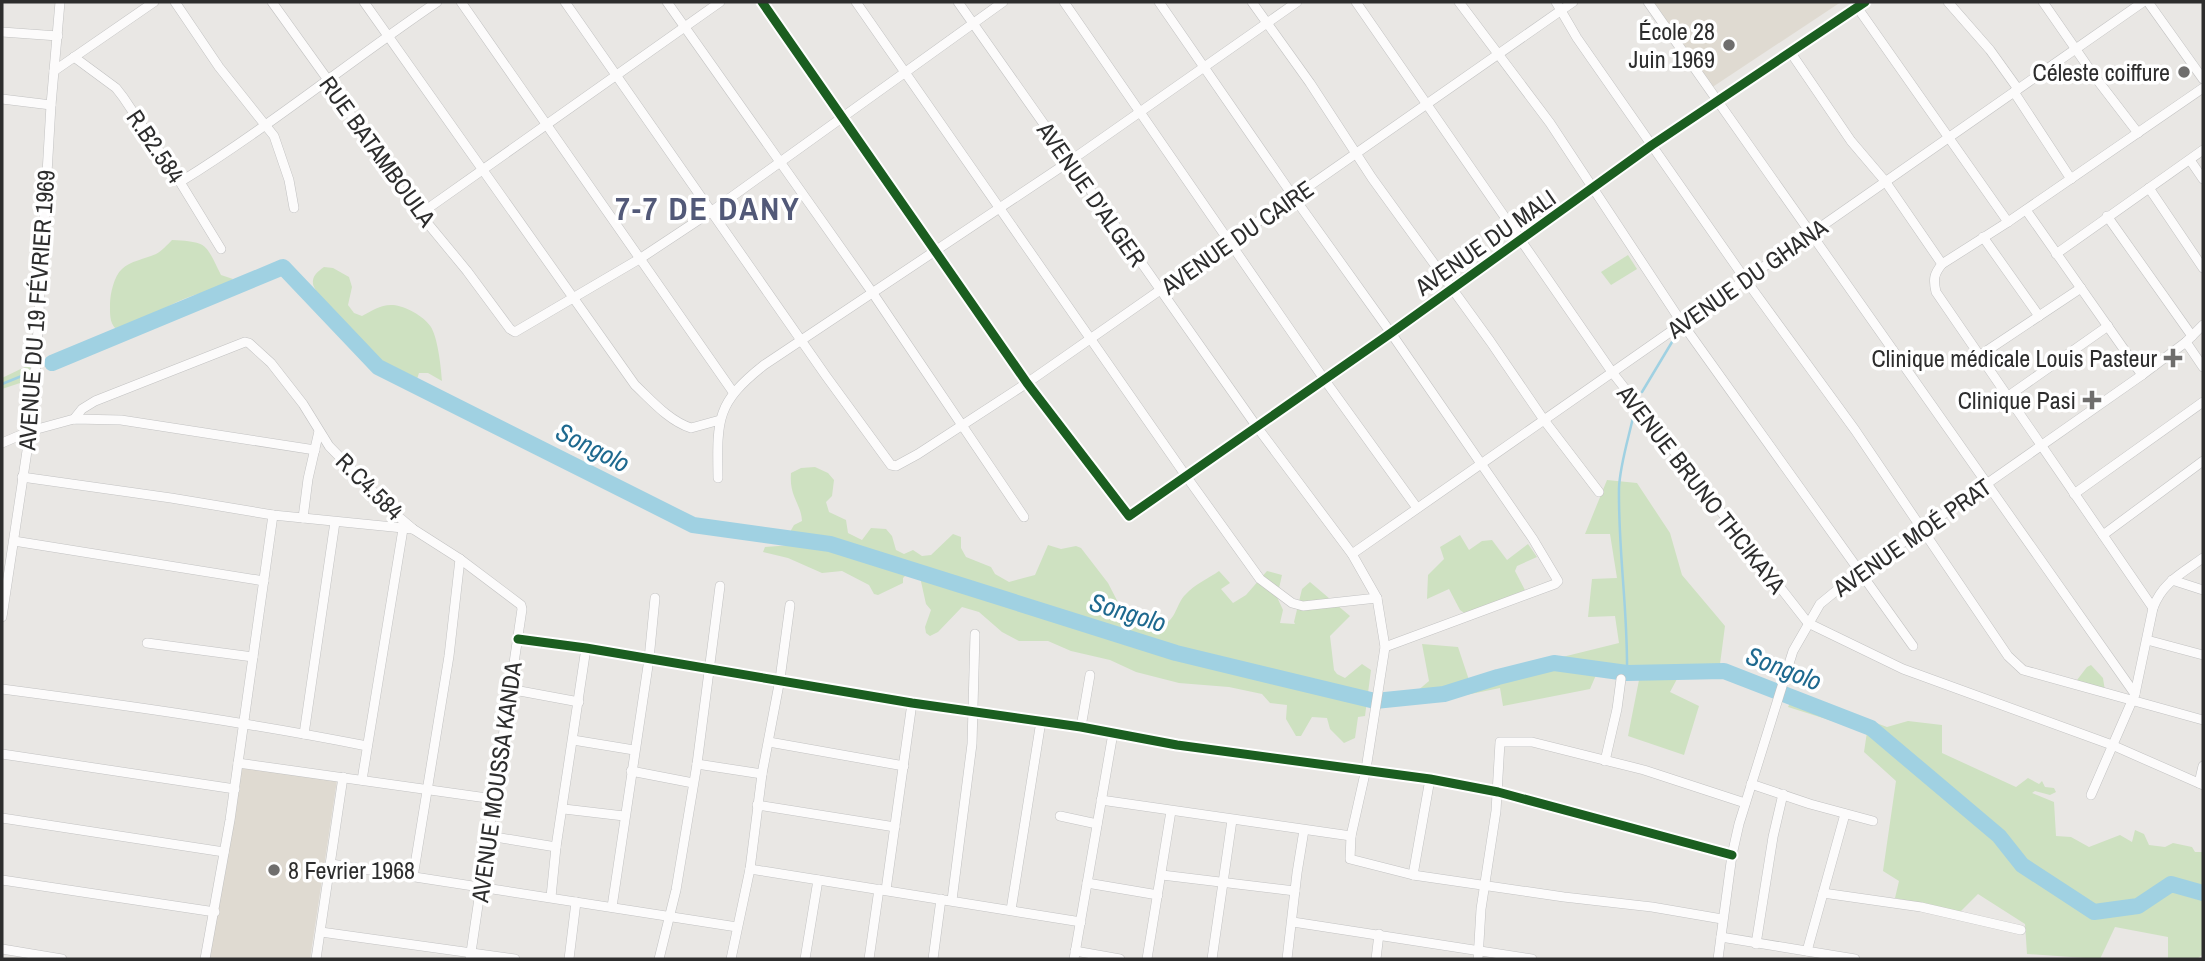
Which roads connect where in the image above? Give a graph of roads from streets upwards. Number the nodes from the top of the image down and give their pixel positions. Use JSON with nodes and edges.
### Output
{"nodes":[{"id":1,"x":60,"y":2,"type":"edge"},
{"id":2,"x":155,"y":2,"type":"edge"},
{"id":3,"x":175,"y":2,"type":"edge"},
{"id":4,"x":272,"y":2,"type":"edge"},
{"id":5,"x":364,"y":2,"type":"edge"},
{"id":6,"x":437,"y":2,"type":"edge"},
{"id":7,"x":461,"y":2,"type":"edge"},
{"id":8,"x":565,"y":2,"type":"edge"},
{"id":9,"x":667,"y":2,"type":"edge"},
{"id":10,"x":720,"y":2,"type":"edge"},
{"id":11,"x":762,"y":2,"type":"edge"},
{"id":12,"x":856,"y":2,"type":"edge"},
{"id":13,"x":958,"y":2,"type":"edge"},
{"id":14,"x":1003,"y":2,"type":"edge"},
{"id":15,"x":1064,"y":2,"type":"edge"},
{"id":16,"x":1159,"y":2,"type":"edge"},
{"id":17,"x":1252,"y":2,"type":"edge"},
{"id":18,"x":1297,"y":2,"type":"edge"},
{"id":19,"x":1356,"y":2,"type":"edge"},
{"id":20,"x":1459,"y":2,"type":"edge"},
{"id":21,"x":1573,"y":2,"type":"edge"},
{"id":22,"x":1648,"y":2,"type":"edge"},
{"id":23,"x":1948,"y":2,"type":"edge"},
{"id":24,"x":2043,"y":2,"type":"edge"},
{"id":25,"x":2145,"y":2,"type":"edge"},
{"id":26,"x":1861,"y":4,"type":"edge"},
{"id":27,"x":1558,"y":6,"type":"edge"},
{"id":28,"x":972,"y":23,"type":"junction"},
{"id":29,"x":1267,"y":23,"type":"junction"},
{"id":30,"x":684,"y":26,"type":"junction"},
{"id":31,"x":2,"y":32,"type":"edge"},
{"id":32,"x":387,"y":35,"type":"junction"},
{"id":33,"x":58,"y":36,"type":"junction"},
{"id":34,"x":2075,"y":49,"type":"junction"},
{"id":35,"x":1791,"y":53,"type":"junction"},
{"id":36,"x":1498,"y":54,"type":"junction"},
{"id":37,"x":74,"y":57,"type":"junction"},
{"id":38,"x":1203,"y":68,"type":"junction"},
{"id":39,"x":54,"y":71,"type":"junction"},
{"id":40,"x":905,"y":73,"type":"junction"},
{"id":41,"x":616,"y":75,"type":"junction"},
{"id":42,"x":2203,"y":79,"type":"edge"},
{"id":43,"x":328,"y":80,"type":"junction"},
{"id":44,"x":2203,"y":88,"type":"edge"},
{"id":45,"x":2016,"y":90,"type":"junction"},
{"id":46,"x":2,"y":99,"type":"edge"},
{"id":47,"x":1718,"y":101,"type":"junction"},
{"id":48,"x":51,"y":105,"type":"junction"},
{"id":49,"x":1426,"y":106,"type":"junction"},
{"id":50,"x":1140,"y":112,"type":"junction"},
{"id":51,"x":842,"y":117,"type":"junction"},
{"id":52,"x":266,"y":124,"type":"junction"},
{"id":53,"x":547,"y":124,"type":"junction"},
{"id":54,"x":2138,"y":133,"type":"junction"},
{"id":55,"x":1949,"y":137,"type":"junction"},
{"id":56,"x":1652,"y":145,"type":"junction"},
{"id":57,"x":2203,"y":149,"type":"edge"},
{"id":58,"x":1357,"y":153,"type":"junction"},
{"id":59,"x":2190,"y":160,"type":"junction"},
{"id":60,"x":1070,"y":161,"type":"junction"},
{"id":61,"x":778,"y":162,"type":"junction"},
{"id":62,"x":481,"y":169,"type":"junction"},
{"id":63,"x":2071,"y":179,"type":"junction"},
{"id":64,"x":2203,"y":179,"type":"edge"},
{"id":65,"x":1885,"y":181,"type":"junction"},
{"id":66,"x":180,"y":182,"type":"junction"},
{"id":67,"x":1594,"y":188,"type":"junction"},
{"id":68,"x":2149,"y":188,"type":"junction"},
{"id":69,"x":1293,"y":196,"type":"junction"},
{"id":70,"x":294,"y":208,"type":"dead end"},
{"id":71,"x":998,"y":208,"type":"junction"},
{"id":72,"x":2026,"y":210,"type":"junction"},
{"id":73,"x":712,"y":211,"type":"junction"},
{"id":74,"x":420,"y":214,"type":"junction"},
{"id":75,"x":2108,"y":216,"type":"junction"},
{"id":76,"x":2008,"y":222,"type":"junction"},
{"id":77,"x":1810,"y":234,"type":"junction"},
{"id":78,"x":1983,"y":237,"type":"junction"},
{"id":79,"x":1520,"y":241,"type":"junction"},
{"id":80,"x":1230,"y":242,"type":"junction"},
{"id":81,"x":221,"y":249,"type":"dead end"},
{"id":82,"x":936,"y":250,"type":"junction"},
{"id":83,"x":2056,"y":254,"type":"junction"},
{"id":84,"x":641,"y":258,"type":"junction"},
{"id":85,"x":1942,"y":264,"type":"junction"},
{"id":86,"x":2203,"y":268,"type":"edge"},
{"id":87,"x":1745,"y":279,"type":"junction"},
{"id":88,"x":1451,"y":288,"type":"junction"},
{"id":89,"x":2081,"y":288,"type":"junction"},
{"id":90,"x":1161,"y":291,"type":"junction"},
{"id":91,"x":872,"y":292,"type":"junction"},
{"id":92,"x":573,"y":299,"type":"junction"},
{"id":93,"x":2039,"y":316,"type":"junction"},
{"id":94,"x":1682,"y":323,"type":"junction"},
{"id":95,"x":2203,"y":325,"type":"edge"},
{"id":96,"x":2108,"y":326,"type":"junction"},
{"id":97,"x":1391,"y":333,"type":"junction"},
{"id":98,"x":1091,"y":339,"type":"junction"},
{"id":99,"x":2189,"y":339,"type":"junction"},
{"id":100,"x":802,"y":340,"type":"junction"},
{"id":101,"x":1979,"y":356,"type":"junction"},
{"id":102,"x":2203,"y":367,"type":"edge"},
{"id":103,"x":1612,"y":372,"type":"junction"},
{"id":104,"x":2142,"y":375,"type":"junction"},
{"id":105,"x":1324,"y":379,"type":"junction"},
{"id":106,"x":1027,"y":383,"type":"junction"},
{"id":107,"x":733,"y":392,"type":"junction"},
{"id":108,"x":2007,"y":397,"type":"junction"},
{"id":109,"x":2203,"y":402,"type":"edge"},
{"id":110,"x":74,"y":419,"type":"junction"},
{"id":111,"x":720,"y":420,"type":"junction"},
{"id":112,"x":1544,"y":420,"type":"junction"},
{"id":113,"x":962,"y":426,"type":"junction"},
{"id":114,"x":1257,"y":427,"type":"junction"},
{"id":115,"x":30,"y":431,"type":"junction"},
{"id":116,"x":319,"y":431,"type":"junction"},
{"id":117,"x":2,"y":443,"type":"edge"},
{"id":118,"x":2041,"y":446,"type":"junction"},
{"id":119,"x":315,"y":450,"type":"junction"},
{"id":120,"x":2203,"y":461,"type":"edge"},
{"id":121,"x":1479,"y":464,"type":"junction"},
{"id":122,"x":1186,"y":476,"type":"junction"},
{"id":123,"x":22,"y":477,"type":"junction"},
{"id":124,"x":718,"y":478,"type":"dead end"},
{"id":125,"x":1987,"y":485,"type":"junction"},
{"id":126,"x":1599,"y":492,"type":"dead end"},
{"id":127,"x":2074,"y":494,"type":"junction"},
{"id":128,"x":1417,"y":508,"type":"junction"},
{"id":129,"x":273,"y":515,"type":"junction"},
{"id":130,"x":1024,"y":517,"type":"dead end"},
{"id":131,"x":303,"y":518,"type":"junction"},
{"id":132,"x":335,"y":522,"type":"junction"},
{"id":133,"x":408,"y":529,"type":"junction"},
{"id":134,"x":1923,"y":529,"type":"junction"},
{"id":135,"x":2103,"y":535,"type":"junction"},
{"id":136,"x":14,"y":541,"type":"junction"},
{"id":137,"x":1352,"y":554,"type":"junction"},
{"id":138,"x":2203,"y":558,"type":"edge"},
{"id":139,"x":460,"y":559,"type":"junction"},
{"id":140,"x":1859,"y":573,"type":"junction"},
{"id":141,"x":2172,"y":580,"type":"junction"},
{"id":142,"x":264,"y":581,"type":"junction"},
{"id":143,"x":720,"y":586,"type":"dead end"},
{"id":144,"x":2203,"y":590,"type":"edge"},
{"id":145,"x":655,"y":598,"type":"dead end"},
{"id":146,"x":1377,"y":598,"type":"junction"},
{"id":147,"x":521,"y":605,"type":"joint"},
{"id":148,"x":790,"y":605,"type":"dead end"},
{"id":149,"x":2153,"y":608,"type":"junction"},
{"id":150,"x":2,"y":617,"type":"edge"},
{"id":151,"x":1808,"y":624,"type":"junction"},
{"id":152,"x":975,"y":634,"type":"dead end"},
{"id":153,"x":517,"y":639,"type":"junction"},
{"id":154,"x":2147,"y":640,"type":"junction"},
{"id":155,"x":148,"y":643,"type":"dead end"},
{"id":156,"x":1913,"y":646,"type":"dead end"},
{"id":157,"x":1385,"y":647,"type":"junction"},
{"id":158,"x":586,"y":648,"type":"junction"},
{"id":159,"x":2203,"y":655,"type":"edge"},
{"id":160,"x":253,"y":657,"type":"junction"},
{"id":161,"x":649,"y":659,"type":"junction"},
{"id":162,"x":708,"y":669,"type":"junction"},
{"id":163,"x":1090,"y":675,"type":"dead end"},
{"id":164,"x":780,"y":679,"type":"junction"},
{"id":165,"x":1621,"y":679,"type":"dead end"},
{"id":166,"x":2,"y":689,"type":"edge"},
{"id":167,"x":509,"y":689,"type":"junction"},
{"id":168,"x":2134,"y":698,"type":"junction"},
{"id":169,"x":579,"y":702,"type":"junction"},
{"id":170,"x":912,"y":703,"type":"junction"},
{"id":171,"x":974,"y":711,"type":"junction"},
{"id":172,"x":2203,"y":720,"type":"edge"},
{"id":173,"x":1041,"y":721,"type":"junction"},
{"id":174,"x":243,"y":724,"type":"junction"},
{"id":175,"x":1081,"y":727,"type":"junction"},
{"id":176,"x":1113,"y":733,"type":"junction"},
{"id":177,"x":304,"y":734,"type":"junction"},
{"id":178,"x":573,"y":740,"type":"junction"},
{"id":179,"x":769,"y":742,"type":"junction"},
{"id":180,"x":2112,"y":745,"type":"junction"},
{"id":181,"x":367,"y":746,"type":"junction"},
{"id":182,"x":634,"y":750,"type":"junction"},
{"id":183,"x":2,"y":754,"type":"edge"},
{"id":184,"x":1605,"y":761,"type":"junction"},
{"id":185,"x":238,"y":763,"type":"junction"},
{"id":186,"x":697,"y":764,"type":"junction"},
{"id":187,"x":904,"y":766,"type":"junction"},
{"id":188,"x":2203,"y":766,"type":"edge"},
{"id":189,"x":1366,"y":769,"type":"junction"},
{"id":190,"x":631,"y":771,"type":"junction"},
{"id":191,"x":762,"y":774,"type":"junction"},
{"id":192,"x":343,"y":777,"type":"junction"},
{"id":193,"x":1430,"y":779,"type":"junction"},
{"id":194,"x":362,"y":780,"type":"junction"},
{"id":195,"x":693,"y":783,"type":"junction"},
{"id":196,"x":1751,"y":784,"type":"junction"},
{"id":197,"x":2201,"y":784,"type":"edge"},
{"id":198,"x":235,"y":789,"type":"junction"},
{"id":199,"x":426,"y":790,"type":"junction"},
{"id":200,"x":1498,"y":792,"type":"junction"},
{"id":201,"x":1783,"y":794,"type":"junction"},
{"id":202,"x":2091,"y":795,"type":"dead end"},
{"id":203,"x":494,"y":799,"type":"junction"},
{"id":204,"x":1101,"y":800,"type":"junction"},
{"id":205,"x":1745,"y":803,"type":"junction"},
{"id":206,"x":757,"y":805,"type":"junction"},
{"id":207,"x":564,"y":809,"type":"junction"},
{"id":208,"x":1171,"y":811,"type":"junction"},
{"id":209,"x":1845,"y":814,"type":"junction"},
{"id":210,"x":624,"y":816,"type":"junction"},
{"id":211,"x":1059,"y":816,"type":"dead end"},
{"id":212,"x":2,"y":818,"type":"edge"},
{"id":213,"x":1232,"y":820,"type":"junction"},
{"id":214,"x":1873,"y":821,"type":"dead end"},
{"id":215,"x":1097,"y":824,"type":"junction"},
{"id":216,"x":895,"y":827,"type":"junction"},
{"id":217,"x":1304,"y":830,"type":"junction"},
{"id":218,"x":489,"y":836,"type":"junction"},
{"id":219,"x":1351,"y":836,"type":"junction"},
{"id":220,"x":556,"y":847,"type":"junction"},
{"id":221,"x":224,"y":852,"type":"junction"},
{"id":222,"x":1732,"y":855,"type":"junction"},
{"id":223,"x":331,"y":864,"type":"junction"},
{"id":224,"x":750,"y":869,"type":"junction"},
{"id":225,"x":1162,"y":875,"type":"junction"},
{"id":226,"x":1413,"y":875,"type":"junction"},
{"id":227,"x":413,"y":877,"type":"junction"},
{"id":228,"x":2,"y":880,"type":"edge"},
{"id":229,"x":818,"y":880,"type":"junction"},
{"id":230,"x":1087,"y":883,"type":"junction"},
{"id":231,"x":1222,"y":883,"type":"junction"},
{"id":232,"x":1485,"y":885,"type":"junction"},
{"id":233,"x":480,"y":889,"type":"junction"},
{"id":234,"x":882,"y":890,"type":"junction"},
{"id":235,"x":1295,"y":891,"type":"junction"},
{"id":236,"x":1823,"y":893,"type":"junction"},
{"id":237,"x":1158,"y":895,"type":"junction"},
{"id":238,"x":551,"y":897,"type":"junction"},
{"id":239,"x":941,"y":899,"type":"junction"},
{"id":240,"x":952,"y":901,"type":"junction"},
{"id":241,"x":576,"y":902,"type":"junction"},
{"id":242,"x":612,"y":907,"type":"junction"},
{"id":243,"x":1011,"y":911,"type":"junction"},
{"id":244,"x":215,"y":912,"type":"junction"},
{"id":245,"x":668,"y":915,"type":"junction"},
{"id":246,"x":1722,"y":919,"type":"junction"},
{"id":247,"x":1081,"y":922,"type":"junction"},
{"id":248,"x":1293,"y":922,"type":"junction"},
{"id":249,"x":737,"y":927,"type":"junction"},
{"id":250,"x":2021,"y":930,"type":"dead end"},
{"id":251,"x":321,"y":932,"type":"junction"},
{"id":252,"x":1379,"y":934,"type":"junction"},
{"id":253,"x":1721,"y":937,"type":"junction"},
{"id":254,"x":1756,"y":944,"type":"junction"},
{"id":255,"x":2,"y":949,"type":"edge"},
{"id":256,"x":1807,"y":951,"type":"junction"},
{"id":257,"x":1075,"y":955,"type":"edge"},
{"id":258,"x":470,"y":956,"type":"edge"},
{"id":259,"x":1478,"y":956,"type":"edge"},
{"id":260,"x":62,"y":959,"type":"edge"},
{"id":261,"x":205,"y":959,"type":"edge"},
{"id":262,"x":316,"y":959,"type":"edge"},
{"id":263,"x":515,"y":959,"type":"edge"},
{"id":264,"x":569,"y":959,"type":"edge"},
{"id":265,"x":659,"y":959,"type":"edge"},
{"id":266,"x":732,"y":959,"type":"edge"},
{"id":267,"x":805,"y":959,"type":"edge"},
{"id":268,"x":869,"y":959,"type":"edge"},
{"id":269,"x":933,"y":959,"type":"edge"},
{"id":270,"x":1120,"y":959,"type":"edge"},
{"id":271,"x":1147,"y":959,"type":"edge"},
{"id":272,"x":1212,"y":959,"type":"edge"},
{"id":273,"x":1287,"y":959,"type":"edge"},
{"id":274,"x":1376,"y":959,"type":"edge"},
{"id":275,"x":1532,"y":959,"type":"edge"},
{"id":276,"x":1718,"y":959,"type":"edge"},
{"id":277,"x":1855,"y":959,"type":"edge"}],
"edges":[{"from":1,"to":33,"type":"street","name":"AVENUE DU 19 FÉVRIER 1969"},
{"from":2,"to":37,"type":"street"},
{"from":3,"to":52,"type":"street"},
{"from":4,"to":43,"type":"street","name":"RUE BATAMBOULA"},
{"from":5,"to":32,"type":"street"},
{"from":6,"to":32,"type":"street"},
{"from":7,"to":53,"type":"street"},
{"from":8,"to":41,"type":"street"},
{"from":9,"to":30,"type":"street"},
{"from":10,"to":30,"type":"street"},
{"from":11,"to":51,"type":"street"},
{"from":12,"to":40,"type":"street"},
{"from":13,"to":28,"type":"street","name":"AVENUE D'ALGER"},
{"from":14,"to":28,"type":"street"},
{"from":15,"to":50,"type":"street"},
{"from":16,"to":38,"type":"street"},
{"from":17,"to":29,"type":"street"},
{"from":18,"to":29,"type":"street"},
{"from":19,"to":49,"type":"street","name":"AVENUE BRUNO THCIKAYA"},
{"from":20,"to":36,"type":"street"},
{"from":21,"to":27,"type":"street","name":"AVENUE DU CAIRE"},
{"from":22,"to":47,"type":"street"},
{"from":23,"to":45,"type":"street"},
{"from":24,"to":34,"type":"street"},
{"from":25,"to":34,"type":"street","name":"AVENUE DU GHANA"},
{"from":25,"to":42,"type":"street"},
{"from":26,"to":35,"type":"street","name":"AVENUE DU MALI"},
{"from":26,"to":55,"type":"street"},
{"from":27,"to":36,"type":"street","name":"AVENUE DU CAIRE"},
{"from":27,"to":56,"type":"street"},
{"from":28,"to":40,"type":"street"},
{"from":28,"to":60,"type":"street","name":"AVENUE D'ALGER"},
{"from":29,"to":38,"type":"street"},
{"from":29,"to":58,"type":"street"},
{"from":30,"to":41,"type":"street"},
{"from":30,"to":61,"type":"street"},
{"from":31,"to":33,"type":"street"},
{"from":32,"to":43,"type":"street"},
{"from":32,"to":62,"type":"street"},
{"from":33,"to":39,"type":"street","name":"AVENUE DU 19 FÉVRIER 1969"},
{"from":34,"to":45,"type":"street","name":"AVENUE DU GHANA"},
{"from":34,"to":54,"type":"street"},
{"from":35,"to":47,"type":"street","name":"AVENUE DU MALI"},
{"from":35,"to":65,"type":"street"},
{"from":36,"to":49,"type":"street","name":"AVENUE DU CAIRE"},
{"from":36,"to":67,"type":"street"},
{"from":37,"to":39,"type":"street"},
{"from":37,"to":66,"type":"street","name":"R.B2.584"},
{"from":38,"to":50,"type":"street"},
{"from":38,"to":69,"type":"street"},
{"from":39,"to":48,"type":"street","name":"AVENUE DU 19 FÉVRIER 1969"},
{"from":40,"to":51,"type":"street"},
{"from":40,"to":71,"type":"street"},
{"from":41,"to":53,"type":"street"},
{"from":41,"to":73,"type":"street"},
{"from":43,"to":52,"type":"street"},
{"from":43,"to":74,"type":"street","name":"RUE BATAMBOULA"},
{"from":44,"to":54,"type":"street"},
{"from":45,"to":55,"type":"street","name":"AVENUE DU GHANA"},
{"from":45,"to":63,"type":"street"},
{"from":46,"to":48,"type":"street"},
{"from":47,"to":56,"type":"street","name":"AVENUE DU MALI"},
{"from":47,"to":77,"type":"street"},
{"from":48,"to":115,"type":"street","name":"AVENUE DU 19 FÉVRIER 1969"},
{"from":49,"to":58,"type":"street","name":"AVENUE DU CAIRE"},
{"from":49,"to":79,"type":"street","name":"AVENUE BRUNO THCIKAYA"},
{"from":50,"to":60,"type":"street"},
{"from":50,"to":80,"type":"street"},
{"from":51,"to":61,"type":"street"},
{"from":51,"to":82,"type":"street"},
{"from":52,"to":66,"type":"street"},
{"from":52,"to":70,"type":"street"},
{"from":53,"to":62,"type":"street"},
{"from":53,"to":84,"type":"street"},
{"from":54,"to":63,"type":"street"},
{"from":55,"to":65,"type":"street","name":"AVENUE DU GHANA"},
{"from":55,"to":76,"type":"street"},
{"from":56,"to":67,"type":"street","name":"AVENUE DU MALI"},
{"from":56,"to":87,"type":"street"},
{"from":57,"to":59,"type":"street"},
{"from":58,"to":69,"type":"street","name":"AVENUE DU CAIRE"},
{"from":58,"to":88,"type":"street"},
{"from":59,"to":64,"type":"street"},
{"from":59,"to":68,"type":"street"},
{"from":60,"to":71,"type":"street"},
{"from":60,"to":90,"type":"street","name":"AVENUE D'ALGER"},
{"from":61,"to":73,"type":"street"},
{"from":61,"to":91,"type":"street"},
{"from":62,"to":74,"type":"street"},
{"from":62,"to":92,"type":"street"},
{"from":63,"to":72,"type":"street"},
{"from":65,"to":77,"type":"street","name":"AVENUE DU GHANA"},
{"from":65,"to":85,"type":"street"},
{"from":66,"to":81,"type":"street","name":"R.B2.584"},
{"from":67,"to":79,"type":"street","name":"AVENUE DU MALI"},
{"from":67,"to":94,"type":"street"},
{"from":68,"to":75,"type":"street"},
{"from":68,"to":86,"type":"street"},
{"from":69,"to":80,"type":"street","name":"AVENUE DU CAIRE"},
{"from":69,"to":97,"type":"street"},
{"from":71,"to":82,"type":"street"},
{"from":71,"to":98,"type":"street"},
{"from":72,"to":76,"type":"street"},
{"from":72,"to":83,"type":"street"},
{"from":73,"to":84,"type":"street"},
{"from":73,"to":100,"type":"street"},
{"from":74,"to":92,"type":"street","name":"RUE BATAMBOULA"},
{"from":75,"to":83,"type":"street"},
{"from":75,"to":99,"type":"street"},
{"from":76,"to":78,"type":"street"},
{"from":77,"to":87,"type":"street","name":"AVENUE DU GHANA"},
{"from":77,"to":125,"type":"street"},
{"from":78,"to":85,"type":"street"},
{"from":78,"to":93,"type":"street"},
{"from":79,"to":88,"type":"street","name":"AVENUE DU MALI"},
{"from":79,"to":103,"type":"street","name":"AVENUE BRUNO THCIKAYA"},
{"from":80,"to":90,"type":"street","name":"AVENUE DU CAIRE"},
{"from":80,"to":105,"type":"street"},
{"from":82,"to":91,"type":"street"},
{"from":82,"to":106,"type":"street"},
{"from":83,"to":89,"type":"street"},
{"from":84,"to":92,"type":"street"},
{"from":84,"to":107,"type":"street"},
{"from":85,"to":101,"type":"street"},
{"from":87,"to":94,"type":"street","name":"AVENUE DU GHANA"},
{"from":87,"to":134,"type":"street"},
{"from":88,"to":97,"type":"street","name":"AVENUE DU MALI"},
{"from":88,"to":112,"type":"street"},
{"from":89,"to":93,"type":"street"},
{"from":89,"to":96,"type":"street"},
{"from":90,"to":98,"type":"street","name":"AVENUE DU CAIRE"},
{"from":90,"to":114,"type":"street","name":"AVENUE D'ALGER"},
{"from":91,"to":100,"type":"street"},
{"from":91,"to":113,"type":"street"},
{"from":92,"to":111,"type":"street"},
{"from":93,"to":101,"type":"street"},
{"from":94,"to":103,"type":"street","name":"AVENUE DU GHANA"},
{"from":94,"to":140,"type":"street"},
{"from":95,"to":99,"type":"street","name":"AVENUE MOÉ PRAT"},
{"from":96,"to":104,"type":"street"},
{"from":96,"to":108,"type":"street"},
{"from":97,"to":105,"type":"street","name":"AVENUE DU MALI"},
{"from":97,"to":121,"type":"street"},
{"from":98,"to":106,"type":"street","name":"AVENUE DU CAIRE"},
{"from":98,"to":122,"type":"street"},
{"from":99,"to":102,"type":"street"},
{"from":99,"to":104,"type":"street","name":"AVENUE MOÉ PRAT"},
{"from":100,"to":107,"type":"street"},
{"from":100,"to":113,"type":"street","name":"AVENUE DU CAIRE"},
{"from":101,"to":108,"type":"street"},
{"from":103,"to":112,"type":"street","name":"AVENUE DU GHANA"},
{"from":103,"to":151,"type":"street","name":"AVENUE BRUNO THCIKAYA"},
{"from":104,"to":118,"type":"street","name":"AVENUE MOÉ PRAT"},
{"from":105,"to":114,"type":"street","name":"AVENUE DU MALI"},
{"from":105,"to":128,"type":"street"},
{"from":106,"to":113,"type":"street","name":"AVENUE DU CAIRE"},
{"from":106,"to":122,"type":"street","name":"AVENUE DU MALI"},
{"from":107,"to":111,"type":"street"},
{"from":108,"to":118,"type":"street"},
{"from":109,"to":127,"type":"street"},
{"from":110,"to":115,"type":"street"},
{"from":110,"to":116,"type":"street","name":"R.C4.584"},
{"from":110,"to":119,"type":"street"},
{"from":111,"to":124,"type":"street"},
{"from":112,"to":121,"type":"street","name":"AVENUE DU GHANA"},
{"from":112,"to":126,"type":"street"},
{"from":113,"to":130,"type":"street"},
{"from":114,"to":122,"type":"street","name":"AVENUE DU MALI"},
{"from":114,"to":137,"type":"street","name":"AVENUE D'ALGER"},
{"from":115,"to":117,"type":"street"},
{"from":115,"to":123,"type":"street","name":"AVENUE DU 19 FÉVRIER 1969"},
{"from":116,"to":119,"type":"street"},
{"from":116,"to":133,"type":"street","name":"R.C4.584"},
{"from":118,"to":125,"type":"street","name":"AVENUE MOÉ PRAT"},
{"from":118,"to":127,"type":"street"},
{"from":119,"to":131,"type":"street"},
{"from":120,"to":135,"type":"street"},
{"from":121,"to":128,"type":"street","name":"AVENUE DU GHANA"},
{"from":121,"to":157,"type":"street"},
{"from":122,"to":146,"type":"street"},
{"from":123,"to":129,"type":"street"},
{"from":123,"to":136,"type":"street","name":"AVENUE DU 19 FÉVRIER 1969"},
{"from":125,"to":134,"type":"street","name":"AVENUE MOÉ PRAT"},
{"from":125,"to":168,"type":"street"},
{"from":127,"to":135,"type":"street"},
{"from":128,"to":137,"type":"street","name":"AVENUE DU GHANA"},
{"from":129,"to":131,"type":"street"},
{"from":129,"to":142,"type":"street"},
{"from":131,"to":132,"type":"street"},
{"from":132,"to":133,"type":"street"},
{"from":132,"to":177,"type":"street"},
{"from":133,"to":139,"type":"street","name":"R.C4.584"},
{"from":133,"to":181,"type":"street"},
{"from":134,"to":140,"type":"street","name":"AVENUE MOÉ PRAT"},
{"from":134,"to":168,"type":"street"},
{"from":135,"to":149,"type":"street"},
{"from":136,"to":142,"type":"street"},
{"from":136,"to":150,"type":"street","name":"AVENUE DU 19 FÉVRIER 1969"},
{"from":137,"to":146,"type":"street","name":"AVENUE D'ALGER"},
{"from":138,"to":141,"type":"street"},
{"from":139,"to":147,"type":"street","name":"R.C4.584"},
{"from":139,"to":199,"type":"street"},
{"from":140,"to":151,"type":"street","name":"AVENUE MOÉ PRAT"},
{"from":140,"to":156,"type":"street"},
{"from":141,"to":144,"type":"street"},
{"from":141,"to":149,"type":"street"},
{"from":142,"to":160,"type":"street"},
{"from":143,"to":162,"type":"street"},
{"from":145,"to":161,"type":"street"},
{"from":146,"to":157,"type":"street"},
{"from":147,"to":153,"type":"street","name":"AVENUE MOUSSA KANDA"},
{"from":148,"to":164,"type":"street"},
{"from":149,"to":154,"type":"street"},
{"from":151,"to":180,"type":"street","name":"AVENUE BRUNO THCIKAYA"},
{"from":151,"to":196,"type":"street","name":"AVENUE MOÉ PRAT"},
{"from":152,"to":171,"type":"street"},
{"from":153,"to":158,"type":"street"},
{"from":153,"to":167,"type":"street","name":"AVENUE MOUSSA KANDA"},
{"from":154,"to":159,"type":"street"},
{"from":154,"to":168,"type":"street"},
{"from":155,"to":160,"type":"street"},
{"from":157,"to":189,"type":"street"},
{"from":158,"to":161,"type":"street"},
{"from":158,"to":169,"type":"street"},
{"from":160,"to":174,"type":"street"},
{"from":161,"to":162,"type":"street"},
{"from":161,"to":182,"type":"street"},
{"from":162,"to":164,"type":"street"},
{"from":162,"to":186,"type":"street"},
{"from":163,"to":175,"type":"street"},
{"from":164,"to":170,"type":"street"},
{"from":164,"to":179,"type":"street"},
{"from":165,"to":184,"type":"street"},
{"from":166,"to":174,"type":"street"},
{"from":167,"to":169,"type":"street"},
{"from":167,"to":203,"type":"street","name":"AVENUE MOUSSA KANDA"},
{"from":168,"to":172,"type":"street"},
{"from":168,"to":180,"type":"street"},
{"from":169,"to":178,"type":"street"},
{"from":170,"to":171,"type":"street"},
{"from":170,"to":187,"type":"street"},
{"from":171,"to":173,"type":"street"},
{"from":171,"to":240,"type":"street"},
{"from":173,"to":175,"type":"street"},
{"from":173,"to":243,"type":"street"},
{"from":174,"to":177,"type":"street"},
{"from":174,"to":185,"type":"street"},
{"from":175,"to":176,"type":"street"},
{"from":176,"to":189,"type":"street"},
{"from":176,"to":204,"type":"street"},
{"from":177,"to":181,"type":"street"},
{"from":178,"to":182,"type":"street"},
{"from":178,"to":207,"type":"street"},
{"from":179,"to":187,"type":"street"},
{"from":179,"to":191,"type":"street"},
{"from":180,"to":197,"type":"street","name":"AVENUE BRUNO THCIKAYA"},
{"from":180,"to":202,"type":"street"},
{"from":181,"to":194,"type":"street"},
{"from":182,"to":190,"type":"street"},
{"from":183,"to":198,"type":"street"},
{"from":184,"to":200,"type":"street"},
{"from":184,"to":205,"type":"street"},
{"from":185,"to":192,"type":"street"},
{"from":185,"to":198,"type":"street"},
{"from":186,"to":191,"type":"street"},
{"from":186,"to":195,"type":"street"},
{"from":187,"to":216,"type":"street"},
{"from":188,"to":197,"type":"street"},
{"from":189,"to":193,"type":"street"},
{"from":189,"to":219,"type":"street"},
{"from":190,"to":195,"type":"street"},
{"from":190,"to":210,"type":"street"},
{"from":191,"to":206,"type":"street"},
{"from":192,"to":194,"type":"street"},
{"from":192,"to":223,"type":"street"},
{"from":193,"to":200,"type":"street"},
{"from":193,"to":226,"type":"street"},
{"from":194,"to":199,"type":"street"},
{"from":195,"to":245,"type":"street"},
{"from":196,"to":201,"type":"street"},
{"from":196,"to":205,"type":"street","name":"AVENUE MOÉ PRAT"},
{"from":198,"to":221,"type":"street"},
{"from":199,"to":203,"type":"street"},
{"from":199,"to":227,"type":"street"},
{"from":200,"to":222,"type":"street"},
{"from":200,"to":232,"type":"street"},
{"from":201,"to":209,"type":"street"},
{"from":201,"to":254,"type":"street"},
{"from":203,"to":218,"type":"street","name":"AVENUE MOUSSA KANDA"},
{"from":204,"to":208,"type":"street"},
{"from":204,"to":215,"type":"street"},
{"from":205,"to":222,"type":"street","name":"AVENUE MOÉ PRAT"},
{"from":206,"to":216,"type":"street"},
{"from":206,"to":224,"type":"street"},
{"from":207,"to":210,"type":"street"},
{"from":207,"to":220,"type":"street"},
{"from":208,"to":213,"type":"street"},
{"from":208,"to":225,"type":"street"},
{"from":209,"to":214,"type":"street"},
{"from":209,"to":236,"type":"street"},
{"from":210,"to":242,"type":"street"},
{"from":211,"to":215,"type":"street"},
{"from":212,"to":221,"type":"street"},
{"from":213,"to":217,"type":"street"},
{"from":213,"to":231,"type":"street"},
{"from":215,"to":230,"type":"street"},
{"from":216,"to":234,"type":"street"},
{"from":217,"to":219,"type":"street"},
{"from":217,"to":235,"type":"street"},
{"from":218,"to":220,"type":"street"},
{"from":218,"to":233,"type":"street","name":"AVENUE MOUSSA KANDA"},
{"from":219,"to":226,"type":"street"},
{"from":220,"to":238,"type":"street"},
{"from":221,"to":244,"type":"street"},
{"from":222,"to":246,"type":"street","name":"AVENUE MOÉ PRAT"},
{"from":223,"to":227,"type":"street"},
{"from":223,"to":251,"type":"street"},
{"from":224,"to":229,"type":"street"},
{"from":224,"to":249,"type":"street"},
{"from":225,"to":231,"type":"street"},
{"from":225,"to":237,"type":"street"},
{"from":226,"to":232,"type":"street"},
{"from":227,"to":233,"type":"street"},
{"from":228,"to":244,"type":"street"},
{"from":229,"to":234,"type":"street"},
{"from":229,"to":267,"type":"street"},
{"from":230,"to":237,"type":"street"},
{"from":230,"to":247,"type":"street"},
{"from":231,"to":235,"type":"street"},
{"from":231,"to":272,"type":"street"},
{"from":232,"to":246,"type":"street"},
{"from":232,"to":259,"type":"street"},
{"from":233,"to":238,"type":"street"},
{"from":233,"to":258,"type":"street","name":"AVENUE MOUSSA KANDA"},
{"from":234,"to":239,"type":"street"},
{"from":234,"to":268,"type":"street"},
{"from":235,"to":248,"type":"street"},
{"from":236,"to":250,"type":"street"},
{"from":236,"to":256,"type":"street"},
{"from":237,"to":271,"type":"street"},
{"from":238,"to":241,"type":"street"},
{"from":239,"to":240,"type":"street"},
{"from":239,"to":269,"type":"street"},
{"from":240,"to":243,"type":"street"},
{"from":241,"to":242,"type":"street"},
{"from":241,"to":264,"type":"street"},
{"from":242,"to":245,"type":"street"},
{"from":243,"to":247,"type":"street"},
{"from":244,"to":261,"type":"street"},
{"from":245,"to":249,"type":"street"},
{"from":245,"to":265,"type":"street"},
{"from":246,"to":253,"type":"street","name":"AVENUE MOÉ PRAT"},
{"from":247,"to":257,"type":"street"},
{"from":248,"to":252,"type":"street"},
{"from":248,"to":273,"type":"street"},
{"from":249,"to":266,"type":"street"},
{"from":251,"to":258,"type":"street"},
{"from":251,"to":262,"type":"street"},
{"from":252,"to":259,"type":"street"},
{"from":252,"to":274,"type":"street"},
{"from":253,"to":254,"type":"street"},
{"from":253,"to":276,"type":"street","name":"AVENUE MOÉ PRAT"},
{"from":254,"to":256,"type":"street"},
{"from":255,"to":260,"type":"street"},
{"from":256,"to":277,"type":"street"},
{"from":257,"to":270,"type":"street"},
{"from":258,"to":263,"type":"street"},
{"from":259,"to":275,"type":"street"}]}
